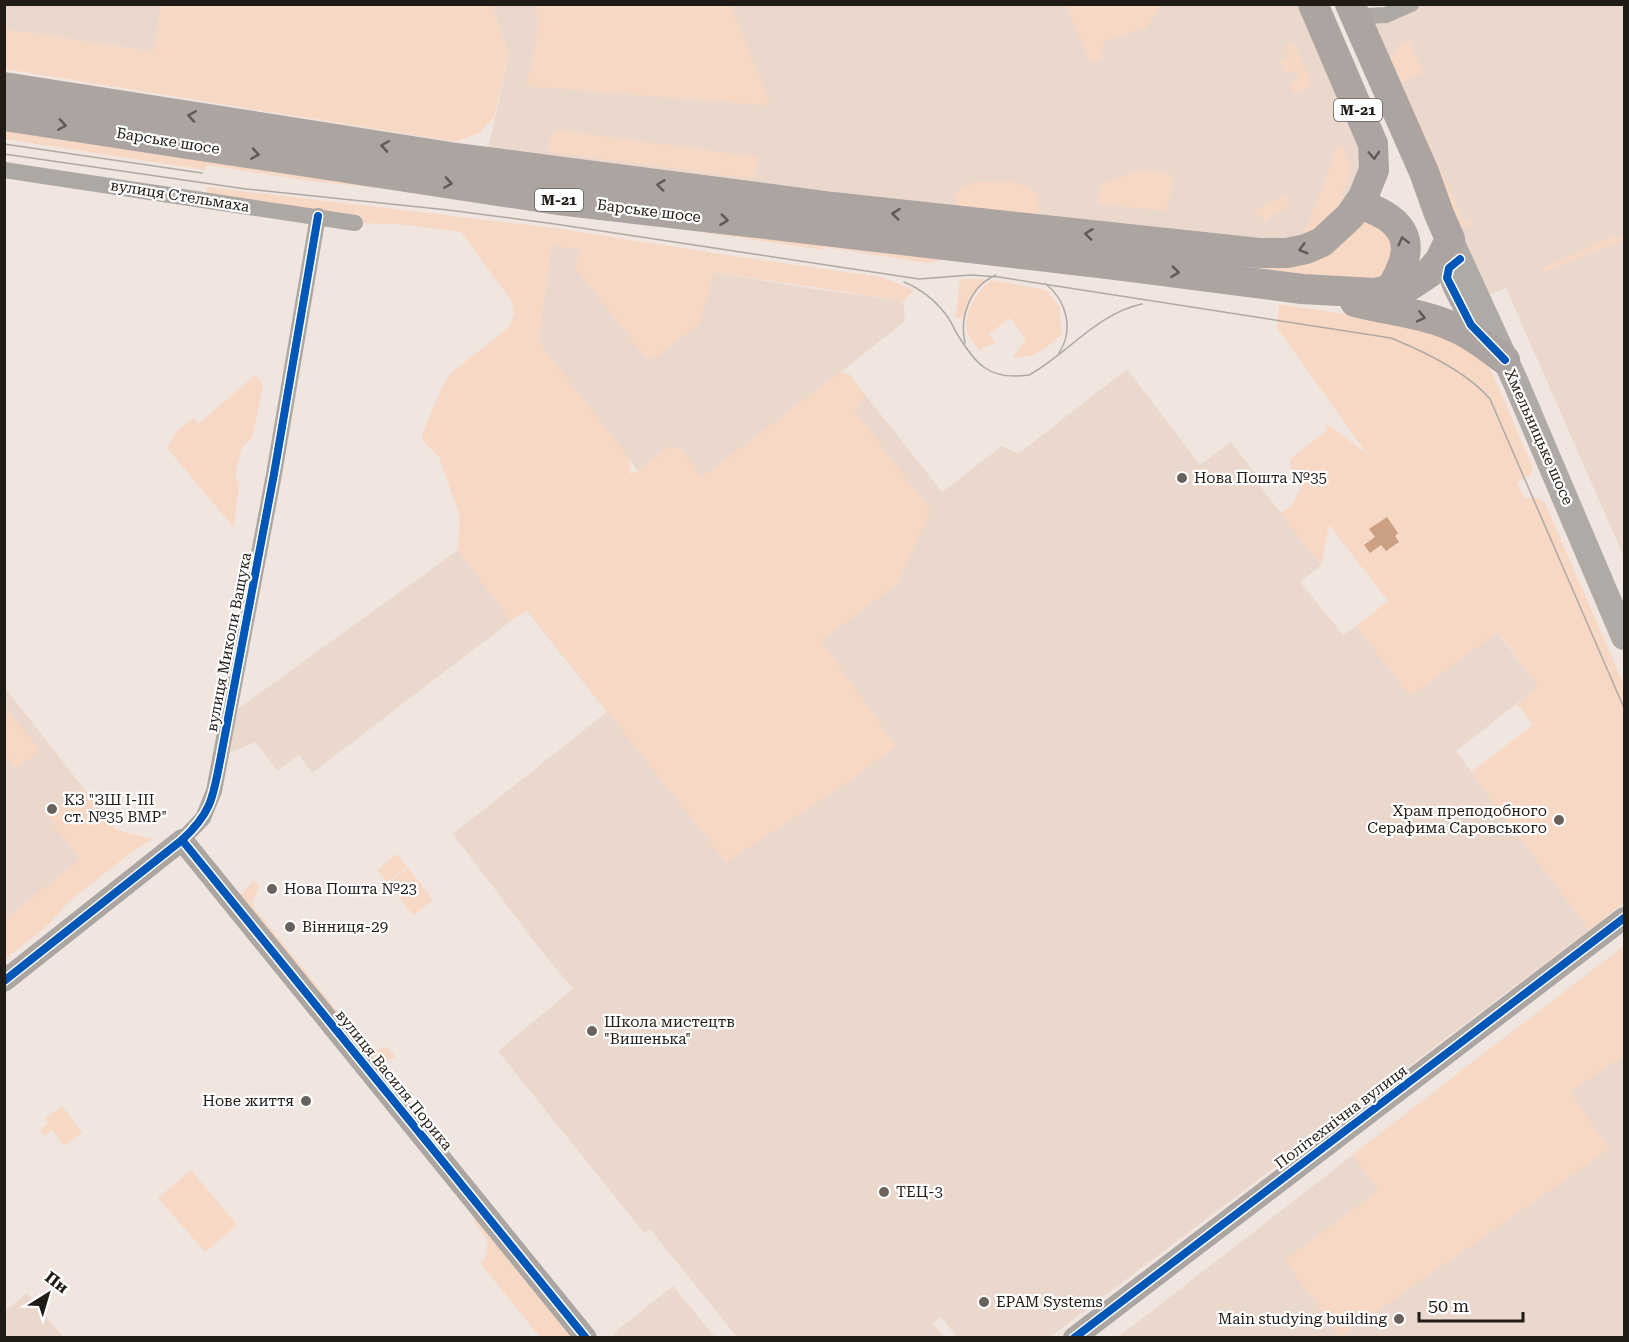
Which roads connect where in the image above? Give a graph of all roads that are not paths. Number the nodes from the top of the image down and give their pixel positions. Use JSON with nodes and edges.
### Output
{"nodes":[{"id":1,"x":1313,"y":4,"type":"edge"},
{"id":2,"x":1336,"y":4,"type":"edge"},
{"id":3,"x":1411,"y":4,"type":"edge"},
{"id":4,"x":1360,"y":8,"type":"edge"},
{"id":5,"x":4,"y":87,"type":"edge"},
{"id":6,"x":4,"y":116,"type":"edge"},
{"id":7,"x":4,"y":170,"type":"edge"},
{"id":8,"x":1358,"y":211,"type":"junction"},
{"id":9,"x":318,"y":216,"type":"junction"},
{"id":10,"x":355,"y":223,"type":"dead end"},
{"id":11,"x":1450,"y":237,"type":"junction"},
{"id":12,"x":1302,"y":289,"type":"junction"},
{"id":13,"x":1389,"y":291,"type":"junction"},
{"id":14,"x":1505,"y":360,"type":"junction"},
{"id":15,"x":1624,"y":637,"type":"edge"},
{"id":16,"x":182,"y":840,"type":"junction"},
{"id":17,"x":1624,"y":918,"type":"edge"},
{"id":18,"x":4,"y":981,"type":"edge"},
{"id":19,"x":586,"y":1338,"type":"edge"},
{"id":20,"x":1074,"y":1338,"type":"edge"}],
"edges":[{"from":1,"to":8,"type":"highway","number":"М-21","one_way":true},
{"from":2,"to":11,"type":"highway"},
{"from":3,"to":4,"type":"street"},
{"from":4,"to":11,"type":"highway","number":"М-21"},
{"from":8,"to":5,"type":"highway","number":"М-21","one_way":true},
{"from":6,"to":12,"type":"highway","name":"Барське шосе","number":"М-21","one_way":true},
{"from":7,"to":9,"type":"street","name":"вулиця Стельмаха"},
{"from":8,"to":11,"type":"highway"},
{"from":13,"to":8,"type":"highway","one_way":true},
{"from":9,"to":10,"type":"street","name":"вулиця Стельмаха"},
{"from":9,"to":16,"type":"street","name":"вулиця Миколи Ващука"},
{"from":11,"to":13,"type":"highway","number":"М-21"},
{"from":11,"to":14,"type":"main road","name":"Хмельницьке шосе"},
{"from":12,"to":13,"type":"highway","number":"М-21"},
{"from":12,"to":14,"type":"highway","one_way":true},
{"from":14,"to":15,"type":"main road","name":"Хмельницьке шосе"},
{"from":16,"to":18,"type":"street","name":"вулиця Миколи Ващука"},
{"from":16,"to":19,"type":"street","name":"вулиця Василя Порика"},
{"from":17,"to":20,"type":"street","name":"Політехнічна вулиця"}]}
